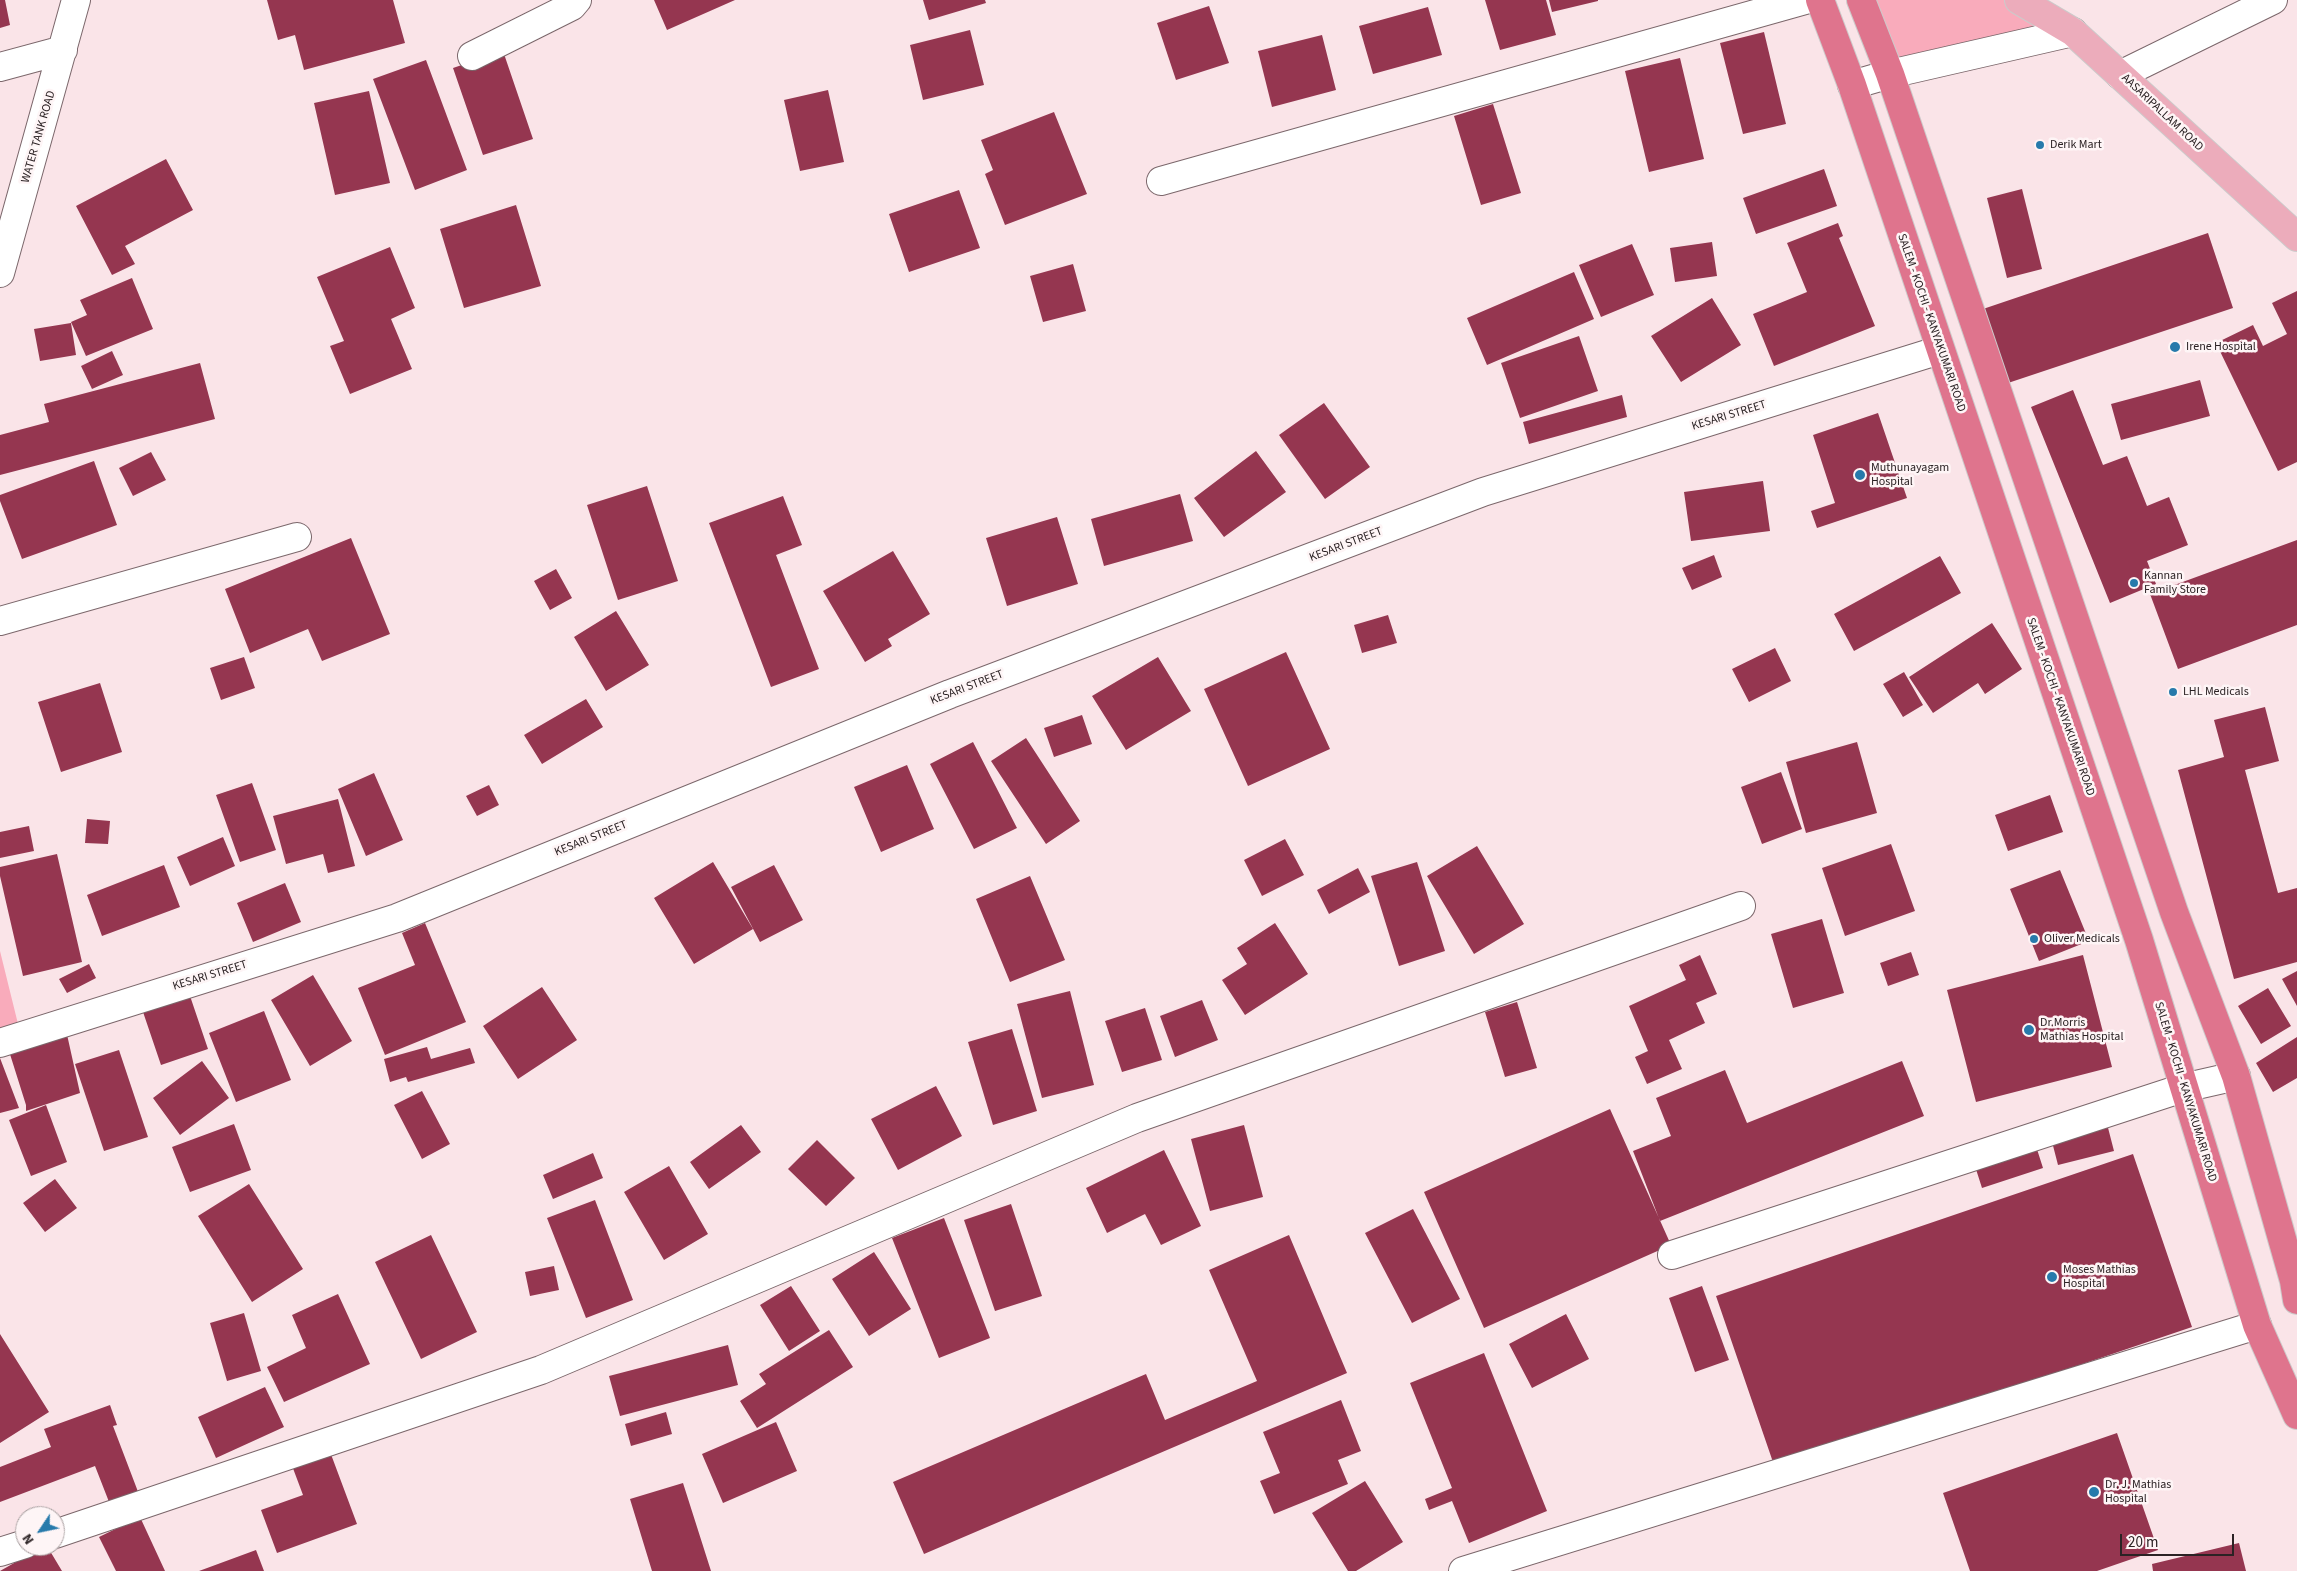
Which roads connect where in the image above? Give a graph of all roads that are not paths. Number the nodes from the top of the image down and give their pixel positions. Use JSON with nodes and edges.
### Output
{"nodes":[{"id":1,"x":76,"y":0,"type":"edge"},
{"id":2,"x":577,"y":0,"type":"edge"},
{"id":3,"x":1805,"y":0,"type":"edge"},
{"id":4,"x":1820,"y":0,"type":"edge"},
{"id":5,"x":1861,"y":0,"type":"edge"},
{"id":6,"x":2019,"y":0,"type":"edge"},
{"id":7,"x":2273,"y":0,"type":"edge"},
{"id":8,"x":2073,"y":32,"type":"junction"},
{"id":9,"x":63,"y":50,"type":"junction"},
{"id":10,"x":472,"y":56,"type":"dead end"},
{"id":11,"x":0,"y":67,"type":"edge"},
{"id":12,"x":1890,"y":74,"type":"junction"},
{"id":13,"x":2120,"y":75,"type":"junction"},
{"id":14,"x":1852,"y":85,"type":"junction"},
{"id":15,"x":1161,"y":181,"type":"dead end"},
{"id":16,"x":2297,"y":237,"type":"edge"},
{"id":17,"x":0,"y":273,"type":"edge"},
{"id":18,"x":1940,"y":350,"type":"junction"},
{"id":19,"x":297,"y":536,"type":"dead end"},
{"id":20,"x":0,"y":621,"type":"edge"},
{"id":21,"x":1741,"y":906,"type":"dead end"},
{"id":22,"x":0,"y":1043,"type":"edge"},
{"id":23,"x":2236,"y":1076,"type":"junction"},
{"id":24,"x":2183,"y":1088,"type":"junction"},
{"id":25,"x":1672,"y":1255,"type":"dead end"},
{"id":26,"x":2296,"y":1287,"type":"edge"},
{"id":27,"x":2256,"y":1325,"type":"junction"},
{"id":28,"x":2297,"y":1415,"type":"edge"},
{"id":29,"x":65,"y":1531,"type":"edge"},
{"id":30,"x":15,"y":1547,"type":"edge"},
{"id":31,"x":0,"y":1552,"type":"edge"},
{"id":32,"x":1463,"y":1571,"type":"edge"}],
"edges":[{"from":1,"to":9,"type":"street","name":"WATER TANK ROAD"},
{"from":2,"to":10,"type":"street"},
{"from":3,"to":15,"type":"street"},
{"from":4,"to":14,"type":"highway","name":"SALEM - KOCHI - KANYAKUMARI ROAD"},
{"from":5,"to":12,"type":"highway"},
{"from":6,"to":8,"type":"main road","name":"AASARIPALLAM ROAD"},
{"from":7,"to":13,"type":"street"},
{"from":8,"to":12,"type":"street"},
{"from":8,"to":13,"type":"main road","name":"AASARIPALLAM ROAD"},
{"from":9,"to":11,"type":"street"},
{"from":9,"to":17,"type":"street","name":"WATER TANK ROAD"},
{"from":12,"to":14,"type":"street"},
{"from":12,"to":23,"type":"highway"},
{"from":13,"to":16,"type":"main road","name":"AASARIPALLAM ROAD"},
{"from":14,"to":18,"type":"highway","name":"SALEM - KOCHI - KANYAKUMARI ROAD"},
{"from":18,"to":22,"type":"street","name":"KESARI STREET"},
{"from":18,"to":24,"type":"highway","name":"SALEM - KOCHI - KANYAKUMARI ROAD"},
{"from":19,"to":20,"type":"street"},
{"from":21,"to":29,"type":"street"},
{"from":23,"to":24,"type":"street"},
{"from":23,"to":26,"type":"highway"},
{"from":24,"to":25,"type":"street"},
{"from":24,"to":27,"type":"highway","name":"SALEM - KOCHI - KANYAKUMARI ROAD"},
{"from":27,"to":28,"type":"highway","name":"SALEM - KOCHI - KANYAKUMARI ROAD"},
{"from":27,"to":32,"type":"street"},
{"from":30,"to":31,"type":"street"}]}
